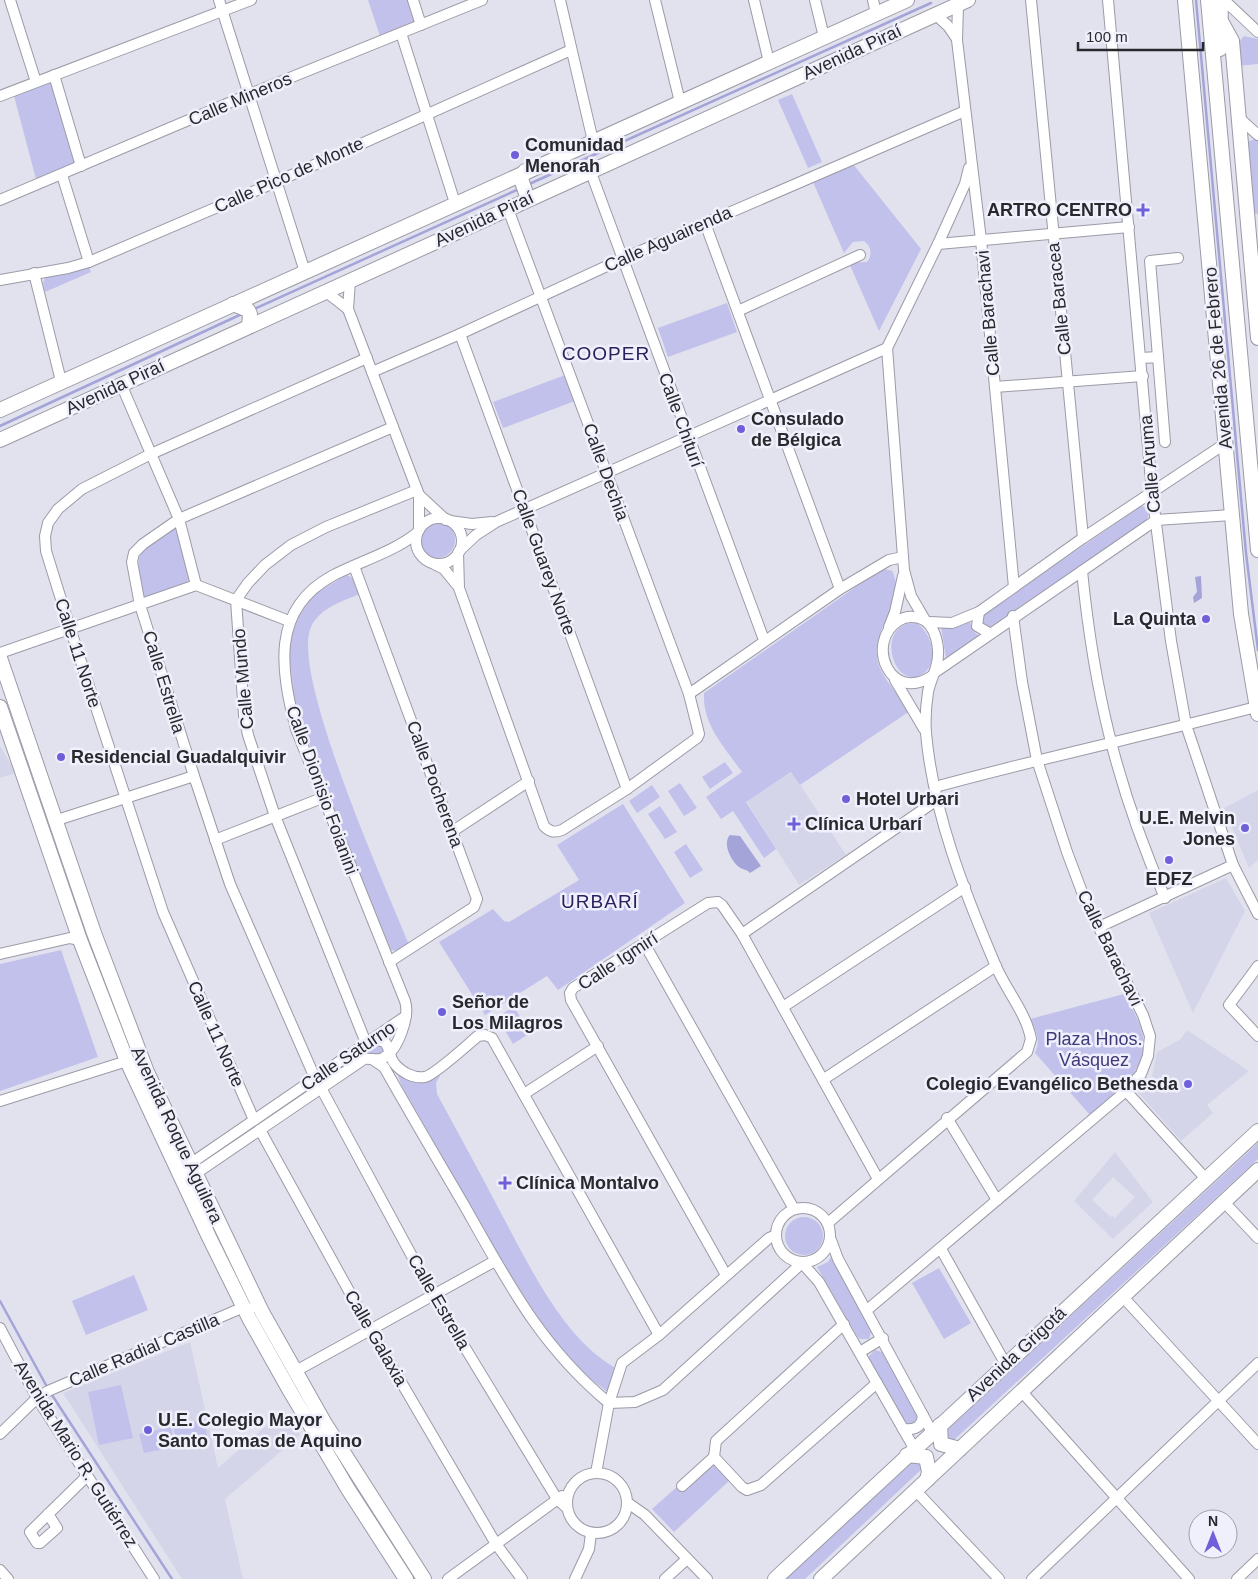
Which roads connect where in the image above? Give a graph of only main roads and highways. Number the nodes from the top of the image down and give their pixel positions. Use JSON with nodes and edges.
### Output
{"nodes":[{"id":1,"x":907,"y":0,"type":"edge"},
{"id":2,"x":1185,"y":0,"type":"edge"},
{"id":3,"x":1208,"y":0,"type":"edge"},
{"id":4,"x":1222,"y":0,"type":"edge"},
{"id":5,"x":963,"y":1,"type":"edge"},
{"id":6,"x":875,"y":7,"type":"edge"},
{"id":7,"x":932,"y":10,"type":"edge"},
{"id":8,"x":1222,"y":23,"type":"junction"},
{"id":9,"x":1239,"y":135,"type":"junction"},
{"id":10,"x":1231,"y":168,"type":"junction"},
{"id":11,"x":525,"y":187,"type":"junction"},
{"id":12,"x":1253,"y":225,"type":"edge"},
{"id":13,"x":244,"y":302,"type":"junction"},
{"id":14,"x":256,"y":320,"type":"junction"},
{"id":15,"x":1258,"y":338,"type":"edge"},
{"id":16,"x":0,"y":410,"type":"edge"},
{"id":17,"x":1258,"y":439,"type":"edge"},
{"id":18,"x":0,"y":440,"type":"edge"},
{"id":19,"x":1258,"y":447,"type":"edge"},
{"id":20,"x":1258,"y":550,"type":"edge"},
{"id":21,"x":0,"y":658,"type":"edge"},
{"id":22,"x":0,"y":706,"type":"edge"},
{"id":23,"x":1257,"y":711,"type":"edge"},
{"id":24,"x":1258,"y":1131,"type":"edge"},
{"id":25,"x":1258,"y":1170,"type":"edge"},
{"id":26,"x":290,"y":1390,"type":"junction"},
{"id":27,"x":324,"y":1422,"type":"junction"},
{"id":28,"x":936,"y":1428,"type":"junction"},
{"id":29,"x":931,"y":1447,"type":"junction"},
{"id":30,"x":953,"y":1448,"type":"junction"},
{"id":31,"x":911,"y":1451,"type":"junction"},
{"id":32,"x":929,"y":1464,"type":"junction"},
{"id":33,"x":927,"y":1480,"type":"junction"},
{"id":34,"x":348,"y":1489,"type":"junction"},
{"id":35,"x":381,"y":1514,"type":"junction"},
{"id":36,"x":407,"y":1579,"type":"edge"},
{"id":37,"x":424,"y":1579,"type":"edge"},
{"id":38,"x":775,"y":1579,"type":"edge"},
{"id":39,"x":821,"y":1579,"type":"edge"}],
"edges":[{"from":1,"to":6,"type":"main road","name":"Avenida Piraí"},
{"from":2,"to":23,"type":"main road","name":"Avenida 26 de Febrero"},
{"from":3,"to":20,"type":"main road","name":"Avenida 26 de Febrero"},
{"from":4,"to":8,"type":"main road","name":"Avenida 26 de Febrero"},
{"from":5,"to":7,"type":"main road","name":"Avenida Piraí"},
{"from":6,"to":11,"type":"main road","name":"Avenida Piraí"},
{"from":7,"to":11,"type":"main road","name":"Avenida Piraí"},
{"from":8,"to":9,"type":"main road","name":"Avenida 26 de Febrero"},
{"from":8,"to":10,"type":"main road","name":"Avenida 26 de Febrero"},
{"from":9,"to":10,"type":"main road"},
{"from":9,"to":12,"type":"main road","name":"Avenida 26 de Febrero"},
{"from":10,"to":17,"type":"main road","name":"Avenida 26 de Febrero"},
{"from":11,"to":13,"type":"main road","name":"Avenida Piraí"},
{"from":11,"to":14,"type":"main road","name":"Avenida Piraí"},
{"from":12,"to":15,"type":"main road","name":"Avenida 26 de Febrero"},
{"from":13,"to":14,"type":"main road"},
{"from":13,"to":16,"type":"main road","name":"Avenida Piraí"},
{"from":14,"to":18,"type":"main road","name":"Avenida Piraí"},
{"from":17,"to":19,"type":"main road","name":"Avenida 26 de Febrero"},
{"from":21,"to":27,"type":"main road","name":"Avenida Roque Aguilera"},
{"from":22,"to":26,"type":"main road","name":"Avenida Roque Aguilera"},
{"from":24,"to":28,"type":"main road","name":"Avenida Grigotá"},
{"from":25,"to":30,"type":"main road","name":"Avenida Grigotá"},
{"from":26,"to":27,"type":"main road"},
{"from":26,"to":34,"type":"main road","name":"Avenida Roque Aguilera"},
{"from":27,"to":35,"type":"main road","name":"Avenida Roque Aguilera"},
{"from":28,"to":29,"type":"main road"},
{"from":28,"to":30,"type":"main road"},
{"from":28,"to":31,"type":"main road","name":"Avenida Grigotá"},
{"from":29,"to":30,"type":"main road"},
{"from":29,"to":31,"type":"main road"},
{"from":29,"to":32,"type":"main road"},
{"from":30,"to":33,"type":"main road","name":"Avenida Grigotá"},
{"from":31,"to":32,"type":"main road"},
{"from":31,"to":38,"type":"main road","name":"Avenida Grigotá"},
{"from":32,"to":33,"type":"main road"},
{"from":33,"to":39,"type":"main road","name":"Avenida Grigotá"},
{"from":34,"to":35,"type":"main road"},
{"from":34,"to":36,"type":"main road","name":"Avenida Roque Aguilera"},
{"from":35,"to":37,"type":"main road","name":"Avenida Roque Aguilera"}]}
